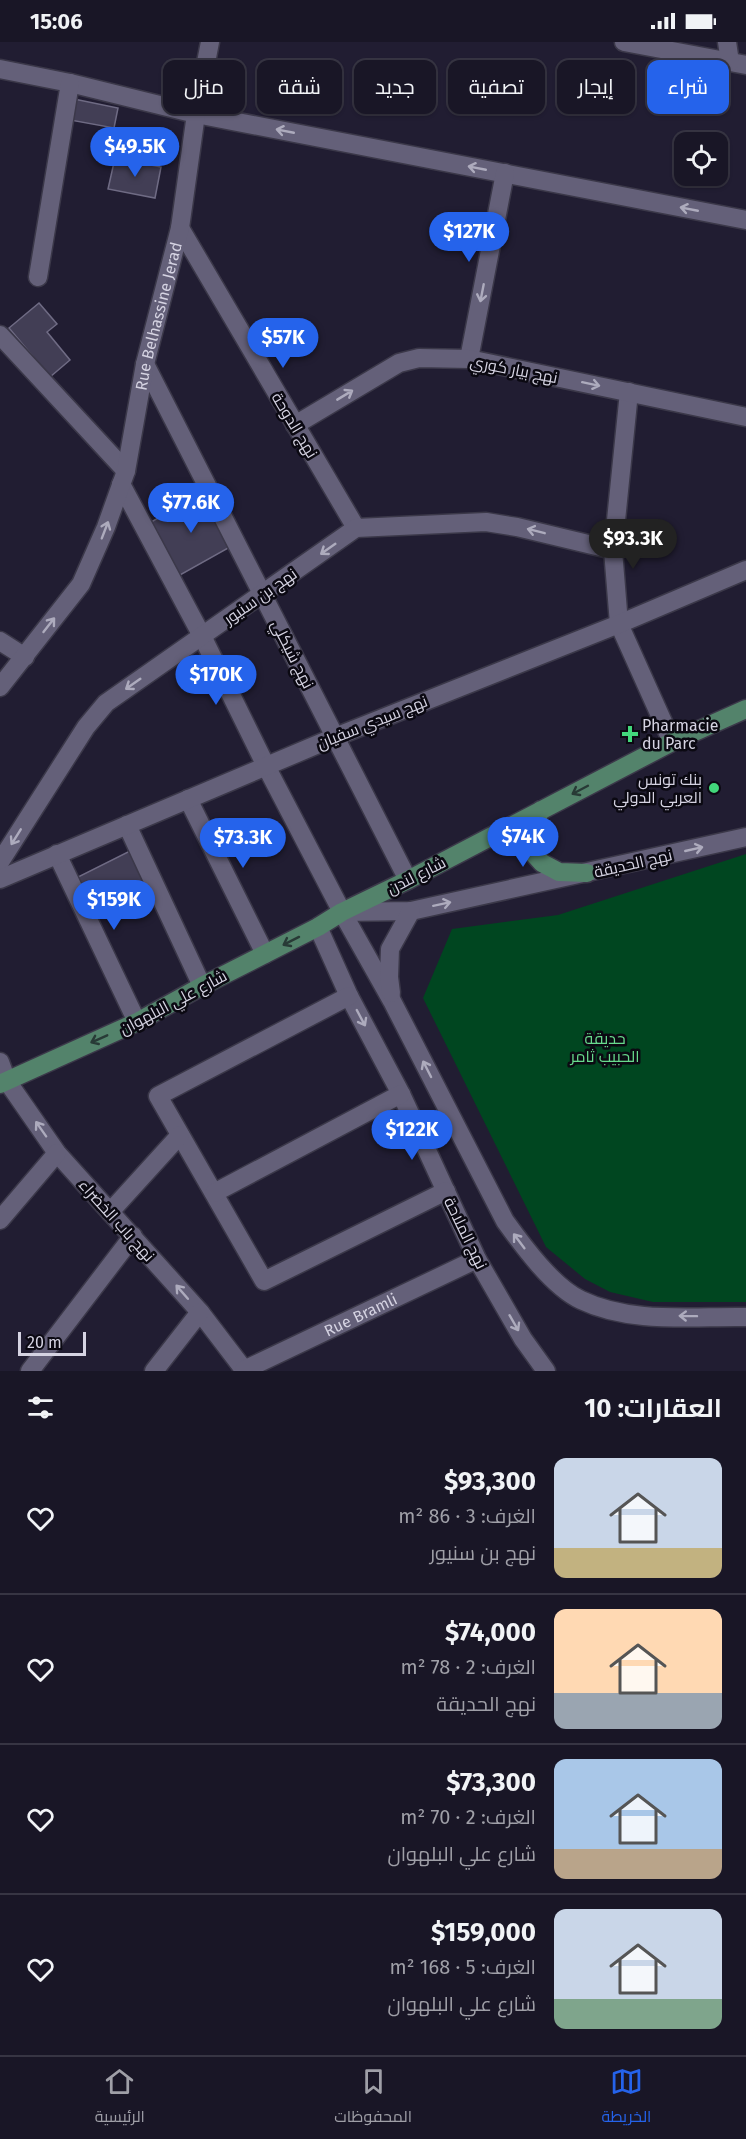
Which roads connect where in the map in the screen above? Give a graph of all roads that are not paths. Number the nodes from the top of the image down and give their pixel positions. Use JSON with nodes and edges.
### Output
{"nodes":[{"id":1,"x":210,"y":42,"type":"edge"},
{"id":2,"x":624,"y":42,"type":"edge"},
{"id":3,"x":727,"y":42,"type":"edge"},
{"id":4,"x":206,"y":60,"type":"edge"},
{"id":5,"x":738,"y":63,"type":"edge"},
{"id":6,"x":0,"y":69,"type":"edge"},
{"id":7,"x":70,"y":83,"type":"junction"},
{"id":8,"x":163,"y":106,"type":"edge"},
{"id":9,"x":196,"y":114,"type":"joint"},
{"id":10,"x":505,"y":173,"type":"junction"},
{"id":11,"x":746,"y":220,"type":"edge"},
{"id":12,"x":180,"y":228,"type":"junction"},
{"id":13,"x":38,"y":277,"type":"dead end"},
{"id":14,"x":0,"y":335,"type":"edge"},
{"id":15,"x":469,"y":359,"type":"junction"},
{"id":16,"x":146,"y":364,"type":"junction"},
{"id":17,"x":629,"y":392,"type":"junction"},
{"id":18,"x":746,"y":417,"type":"edge"},
{"id":19,"x":295,"y":425,"type":"junction"},
{"id":20,"x":123,"y":477,"type":"junction"},
{"id":21,"x":356,"y":528,"type":"junction"},
{"id":22,"x":613,"y":550,"type":"junction"},
{"id":23,"x":746,"y":570,"type":"edge"},
{"id":24,"x":263,"y":594,"type":"junction"},
{"id":25,"x":619,"y":624,"type":"junction"},
{"id":26,"x":202,"y":636,"type":"junction"},
{"id":27,"x":0,"y":641,"type":"edge"},
{"id":28,"x":25,"y":657,"type":"junction"},
{"id":29,"x":0,"y":687,"type":"edge"},
{"id":30,"x":746,"y":709,"type":"edge"},
{"id":31,"x":335,"y":737,"type":"junction"},
{"id":32,"x":672,"y":742,"type":"junction"},
{"id":33,"x":266,"y":766,"type":"junction"},
{"id":34,"x":188,"y":799,"type":"junction"},
{"id":35,"x":541,"y":810,"type":"junction"},
{"id":36,"x":127,"y":825,"type":"junction"},
{"id":37,"x":746,"y":837,"type":"edge"},
{"id":38,"x":57,"y":854,"type":"junction"},
{"id":39,"x":0,"y":862,"type":"edge"},
{"id":40,"x":587,"y":873,"type":"junction"},
{"id":41,"x":0,"y":879,"type":"edge"},
{"id":42,"x":408,"y":880,"type":"junction"},
{"id":43,"x":411,"y":911,"type":"junction"},
{"id":44,"x":342,"y":912,"type":"junction"},
{"id":45,"x":318,"y":927,"type":"junction"},
{"id":46,"x":265,"y":954,"type":"junction"},
{"id":47,"x":202,"y":986,"type":"junction"},
{"id":48,"x":349,"y":996,"type":"junction"},
{"id":49,"x":392,"y":1001,"type":"junction"},
{"id":50,"x":137,"y":1022,"type":"junction"},
{"id":51,"x":0,"y":1062,"type":"edge"},
{"id":52,"x":4,"y":1083,"type":"edge"},
{"id":53,"x":400,"y":1094,"type":"junction"},
{"id":54,"x":180,"y":1135,"type":"junction"},
{"id":55,"x":57,"y":1153,"type":"junction"},
{"id":56,"x":446,"y":1191,"type":"junction"},
{"id":57,"x":214,"y":1193,"type":"junction"},
{"id":58,"x":110,"y":1212,"type":"junction"},
{"id":59,"x":0,"y":1220,"type":"edge"},
{"id":60,"x":133,"y":1236,"type":"junction"},
{"id":61,"x":477,"y":1259,"type":"junction"},
{"id":62,"x":200,"y":1312,"type":"junction"},
{"id":63,"x":746,"y":1317,"type":"edge"},
{"id":64,"x":244,"y":1370,"type":"edge"},
{"id":65,"x":30,"y":1371,"type":"edge"},
{"id":66,"x":154,"y":1371,"type":"edge"},
{"id":67,"x":546,"y":1371,"type":"edge"}],
"edges":[{"from":1,"to":4,"type":"street","name":"Rue Belhassine Jerad"},
{"from":2,"to":5,"type":"street"},
{"from":3,"to":5,"type":"street"},
{"from":6,"to":7,"type":"street"},
{"from":7,"to":8,"type":"street"},
{"from":7,"to":13,"type":"street"},
{"from":10,"to":9,"type":"street","one_way":true},
{"from":9,"to":12,"type":"street","name":"Rue Belhassine Jerad"},
{"from":11,"to":10,"type":"street","one_way":true},
{"from":10,"to":15,"type":"street","one_way":true},
{"from":12,"to":16,"type":"street","name":"Rue Belhassine Jerad"},
{"from":12,"to":19,"type":"street","name":"نهج الدوحة"},
{"from":14,"to":20,"type":"street"},
{"from":15,"to":17,"type":"street","name":"نهج بيار كوري","one_way":true},
{"from":19,"to":15,"type":"street","name":"نهج بيار كوري","one_way":true},
{"from":16,"to":20,"type":"street","name":"Rue Belhassine Jerad"},
{"from":16,"to":24,"type":"street","name":"نهج شيكلي"},
{"from":17,"to":18,"type":"street","name":"نهج بيار كوري"},
{"from":17,"to":22,"type":"street"},
{"from":19,"to":21,"type":"street","name":"نهج الدوحة"},
{"from":20,"to":26,"type":"street"},
{"from":28,"to":20,"type":"street","name":"Rue Belhassine Jerad","one_way":true},
{"from":22,"to":21,"type":"street","one_way":true},
{"from":21,"to":24,"type":"street","name":"نهج بن سنيور","one_way":true},
{"from":22,"to":25,"type":"street"},
{"from":23,"to":25,"type":"street","name":"نهج سيدي سفيان"},
{"from":24,"to":26,"type":"street","name":"نهج بن سنيور"},
{"from":24,"to":31,"type":"street","name":"نهج شيكلي"},
{"from":25,"to":31,"type":"street","name":"نهج سيدي سفيان"},
{"from":25,"to":32,"type":"street"},
{"from":26,"to":33,"type":"street"},
{"from":26,"to":39,"type":"street","name":"نهج بن سنيور","one_way":true},
{"from":27,"to":28,"type":"street"},
{"from":28,"to":29,"type":"street","name":"Rue Belhassine Jerad"},
{"from":30,"to":32,"type":"main road","name":"شارع لندن"},
{"from":31,"to":33,"type":"street","name":"نهج سيدي سفيان"},
{"from":31,"to":42,"type":"street","name":"نهج شيكلي"},
{"from":32,"to":35,"type":"main road","name":"شارع لندن","one_way":true},
{"from":33,"to":34,"type":"street","name":"نهج سيدي سفيان"},
{"from":33,"to":44,"type":"street"},
{"from":34,"to":36,"type":"street","name":"نهج سيدي سفيان"},
{"from":34,"to":46,"type":"street"},
{"from":35,"to":40,"type":"main road"},
{"from":35,"to":42,"type":"main road","name":"شارع لندن"},
{"from":36,"to":38,"type":"street","name":"نهج سيدي سفيان"},
{"from":36,"to":47,"type":"street"},
{"from":40,"to":37,"type":"street","name":"نهج الحديقة","one_way":true},
{"from":38,"to":41,"type":"street","name":"نهج سيدي سفيان"},
{"from":38,"to":50,"type":"street"},
{"from":43,"to":40,"type":"street","name":"نهج الحديقة","one_way":true},
{"from":42,"to":44,"type":"main road","name":"شارع لندن"},
{"from":43,"to":44,"type":"street","name":"نهج الحديقة"},
{"from":43,"to":49,"type":"street"},
{"from":44,"to":45,"type":"main road","name":"شارع علي البلهوان"},
{"from":44,"to":49,"type":"street"},
{"from":45,"to":46,"type":"main road","name":"شارع علي البلهوان","one_way":true},
{"from":45,"to":48,"type":"street","name":"نهج الملاحة"},
{"from":46,"to":47,"type":"main road","name":"شارع علي البلهوان"},
{"from":47,"to":50,"type":"main road","name":"شارع علي البلهوان"},
{"from":48,"to":53,"type":"street","name":"نهج الملاحة","one_way":true},
{"from":48,"to":54,"type":"street"},
{"from":63,"to":49,"type":"street","one_way":true},
{"from":50,"to":52,"type":"main road","name":"شارع علي البلهوان","one_way":true},
{"from":51,"to":52,"type":"street","name":"نهج باب الخضراء"},
{"from":55,"to":52,"type":"street","name":"نهج باب الخضراء","one_way":true},
{"from":53,"to":56,"type":"street","name":"نهج الملاحة"},
{"from":53,"to":57,"type":"street"},
{"from":54,"to":57,"type":"street"},
{"from":54,"to":58,"type":"street"},
{"from":55,"to":58,"type":"street","name":"نهج باب الخضراء"},
{"from":55,"to":59,"type":"street"},
{"from":56,"to":57,"type":"street"},
{"from":56,"to":61,"type":"street","name":"نهج الملاحة"},
{"from":58,"to":60,"type":"street","name":"نهج باب الخضراء"},
{"from":62,"to":60,"type":"street","name":"نهج باب الخضراء","one_way":true},
{"from":60,"to":65,"type":"street"},
{"from":61,"to":64,"type":"street","name":"Rue Bramli"},
{"from":61,"to":67,"type":"street","name":"نهج الملاحة","one_way":true},
{"from":62,"to":64,"type":"street","name":"نهج باب الخضراء"},
{"from":62,"to":66,"type":"street"}]}
